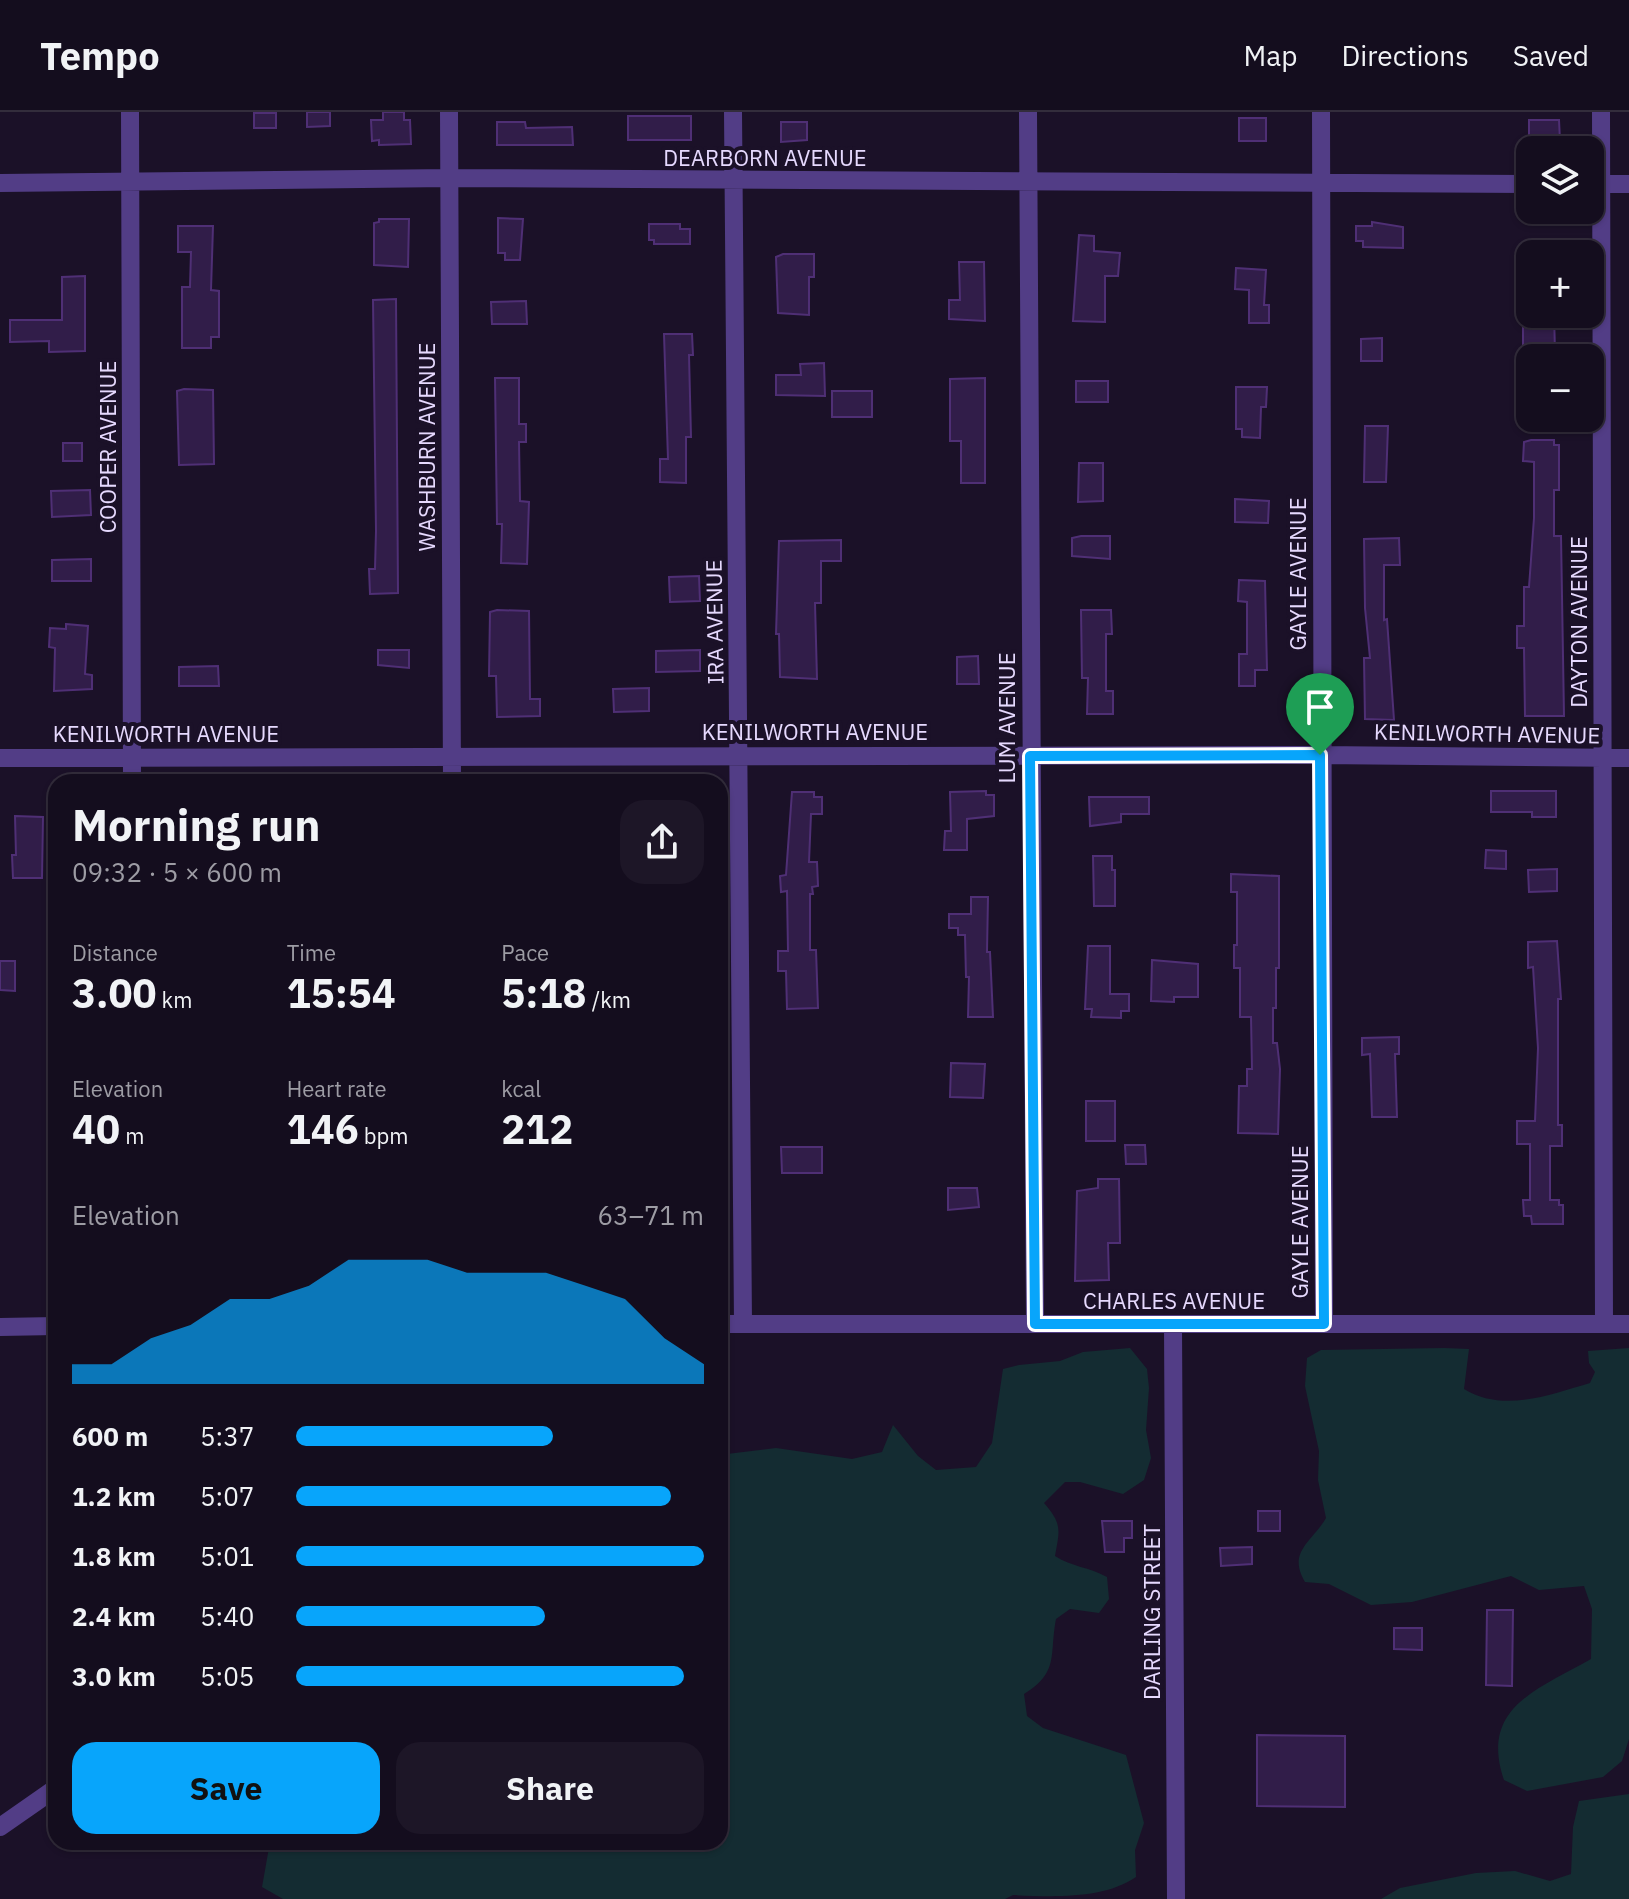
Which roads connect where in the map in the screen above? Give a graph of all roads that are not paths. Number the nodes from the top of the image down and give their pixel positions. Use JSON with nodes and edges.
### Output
{"nodes":[{"id":1,"x":130,"y":112,"type":"edge"},
{"id":2,"x":449,"y":112,"type":"edge"},
{"id":3,"x":733,"y":112,"type":"edge"},
{"id":4,"x":1028,"y":112,"type":"edge"},
{"id":5,"x":1321,"y":112,"type":"edge"},
{"id":6,"x":1601,"y":112,"type":"edge"},
{"id":7,"x":1599,"y":136,"type":"edge"},
{"id":8,"x":449,"y":178,"type":"junction"},
{"id":9,"x":733,"y":181,"type":"junction"},
{"id":10,"x":0,"y":183,"type":"edge"},
{"id":11,"x":131,"y":183,"type":"junction"},
{"id":12,"x":1028,"y":183,"type":"junction"},
{"id":13,"x":1322,"y":183,"type":"junction"},
{"id":14,"x":1516,"y":184,"type":"edge"},
{"id":15,"x":1604,"y":184,"type":"edge"},
{"id":16,"x":1629,"y":184,"type":"edge"},
{"id":17,"x":1596,"y":224,"type":"edge"},
{"id":18,"x":739,"y":755,"type":"junction"},
{"id":19,"x":1320,"y":755,"type":"junction"},
{"id":20,"x":452,"y":756,"type":"junction"},
{"id":21,"x":1030,"y":756,"type":"junction"},
{"id":22,"x":132,"y":757,"type":"junction"},
{"id":23,"x":0,"y":758,"type":"edge"},
{"id":24,"x":1629,"y":758,"type":"edge"},
{"id":25,"x":1602,"y":759,"type":"junction"},
{"id":26,"x":132,"y":774,"type":"edge"},
{"id":27,"x":452,"y":774,"type":"edge"},
{"id":28,"x":728,"y":1324,"type":"edge"},
{"id":29,"x":743,"y":1324,"type":"junction"},
{"id":30,"x":1035,"y":1324,"type":"junction"},
{"id":31,"x":1324,"y":1324,"type":"junction"},
{"id":32,"x":1604,"y":1324,"type":"junction"},
{"id":33,"x":1629,"y":1324,"type":"edge"},
{"id":34,"x":1173,"y":1325,"type":"junction"},
{"id":35,"x":48,"y":1326,"type":"edge"},
{"id":36,"x":0,"y":1327,"type":"edge"},
{"id":37,"x":48,"y":1794,"type":"edge"},
{"id":38,"x":0,"y":1827,"type":"edge"},
{"id":39,"x":1176,"y":1899,"type":"edge"}],
"edges":[{"from":1,"to":11,"type":"street","name":"COOPER AVENUE"},
{"from":2,"to":8,"type":"street","name":"WASHBURN AVENUE"},
{"from":3,"to":9,"type":"street","name":"IRA AVENUE"},
{"from":4,"to":12,"type":"street","name":"LUM AVENUE"},
{"from":5,"to":13,"type":"street","name":"GAYLE AVENUE"},
{"from":6,"to":7,"type":"street","name":"DAYTON AVENUE"},
{"from":8,"to":9,"type":"street","name":"DEARBORN AVENUE"},
{"from":8,"to":11,"type":"street","name":"DEARBORN AVENUE"},
{"from":8,"to":20,"type":"street","name":"WASHBURN AVENUE"},
{"from":9,"to":12,"type":"street","name":"DEARBORN AVENUE"},
{"from":9,"to":18,"type":"street","name":"IRA AVENUE"},
{"from":10,"to":11,"type":"street","name":"DEARBORN AVENUE"},
{"from":11,"to":22,"type":"street","name":"COOPER AVENUE"},
{"from":12,"to":13,"type":"street","name":"DEARBORN AVENUE"},
{"from":12,"to":21,"type":"street","name":"LUM AVENUE"},
{"from":13,"to":14,"type":"street","name":"DEARBORN AVENUE"},
{"from":13,"to":19,"type":"street","name":"GAYLE AVENUE"},
{"from":15,"to":16,"type":"street"},
{"from":17,"to":25,"type":"street","name":"DAYTON AVENUE"},
{"from":18,"to":20,"type":"street","name":"KENILWORTH AVENUE"},
{"from":18,"to":21,"type":"street","name":"KENILWORTH AVENUE"},
{"from":18,"to":29,"type":"street","name":"IRA AVENUE"},
{"from":19,"to":21,"type":"street","name":"KENILWORTH AVENUE"},
{"from":19,"to":25,"type":"street","name":"KENILWORTH AVENUE"},
{"from":19,"to":31,"type":"street","name":"GAYLE AVENUE"},
{"from":20,"to":22,"type":"street","name":"KENILWORTH AVENUE"},
{"from":20,"to":27,"type":"street","name":"WASHBURN AVENUE"},
{"from":21,"to":30,"type":"street","name":"LUM AVENUE"},
{"from":22,"to":23,"type":"street","name":"KENILWORTH AVENUE"},
{"from":22,"to":26,"type":"street","name":"COOPER AVENUE"},
{"from":24,"to":25,"type":"street","name":"KENILWORTH AVENUE"},
{"from":25,"to":32,"type":"street","name":"DAYTON AVENUE"},
{"from":28,"to":29,"type":"street","name":"CHARLES AVENUE"},
{"from":29,"to":30,"type":"street","name":"CHARLES AVENUE"},
{"from":30,"to":34,"type":"street","name":"CHARLES AVENUE"},
{"from":31,"to":32,"type":"street","name":"CHARLES AVENUE"},
{"from":31,"to":34,"type":"street","name":"CHARLES AVENUE"},
{"from":32,"to":33,"type":"street","name":"CHARLES AVENUE"},
{"from":34,"to":39,"type":"street","name":"DARLING STREET"},
{"from":35,"to":36,"type":"street"},
{"from":37,"to":38,"type":"street"}]}
